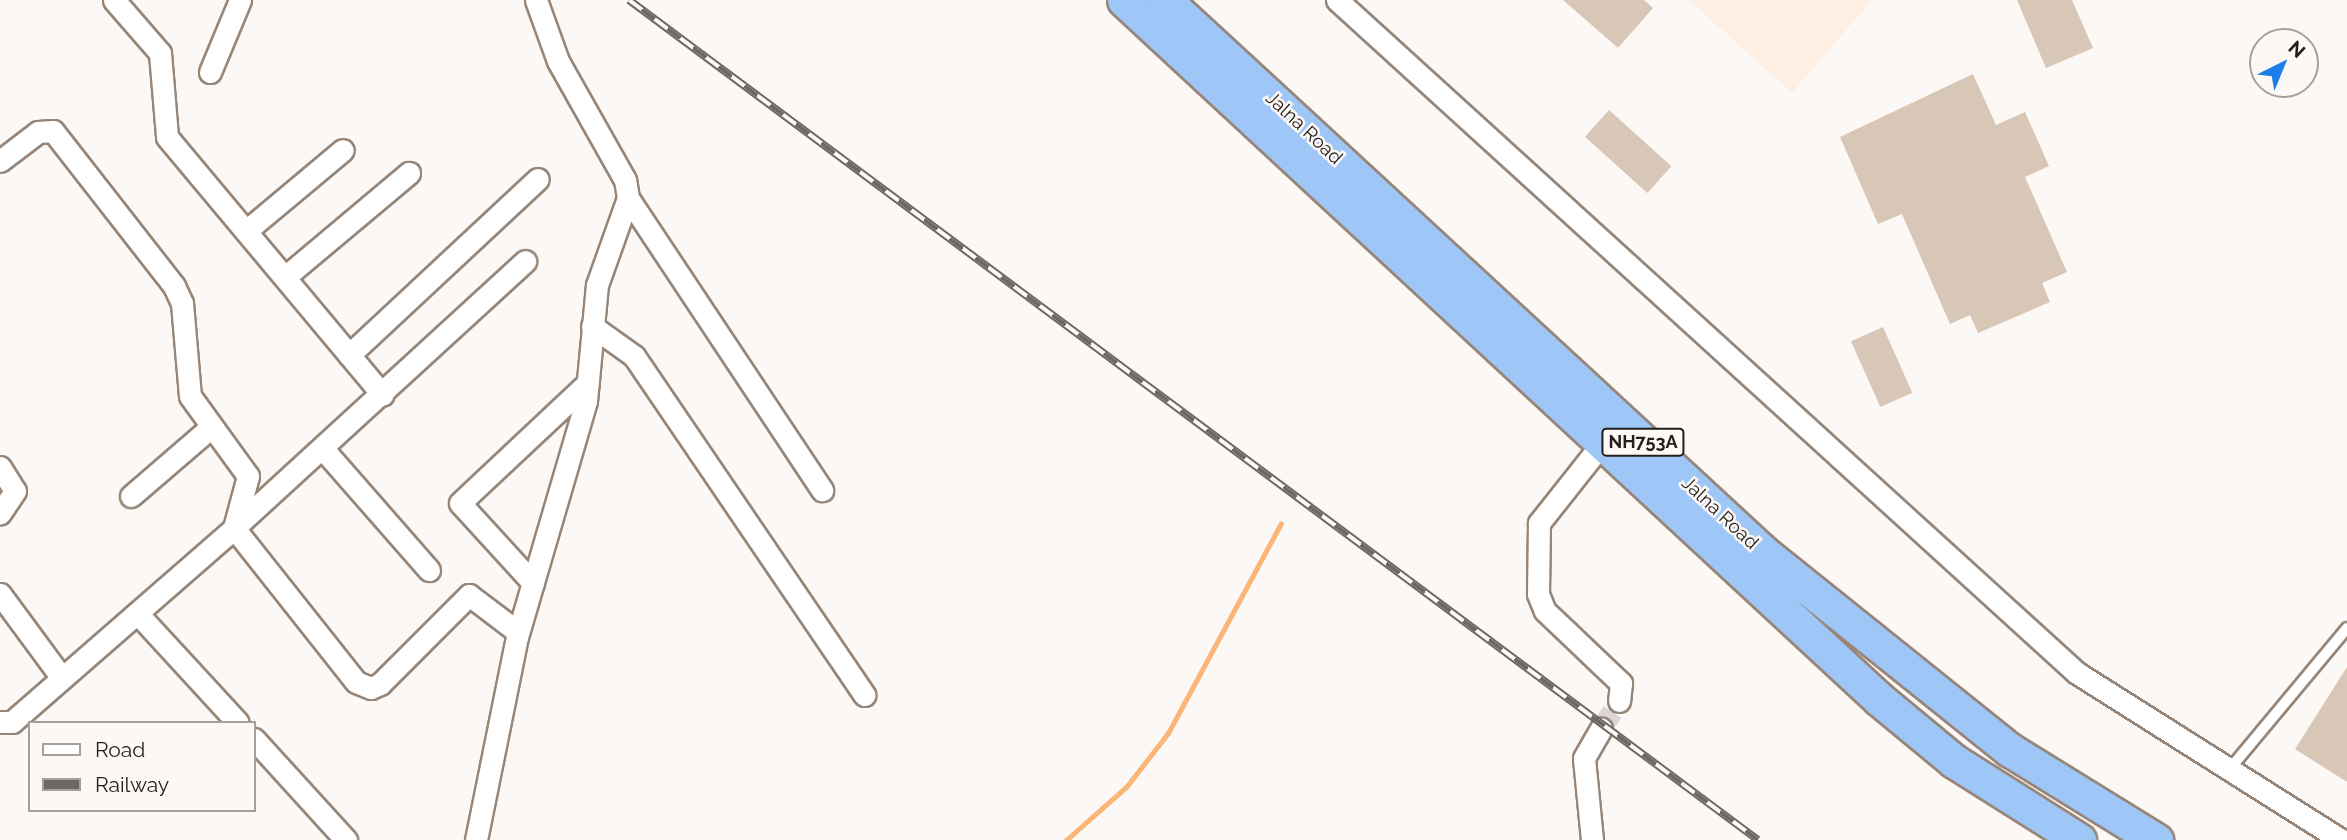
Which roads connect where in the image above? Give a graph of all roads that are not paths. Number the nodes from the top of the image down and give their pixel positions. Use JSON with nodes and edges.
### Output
{"nodes":[{"id":1,"x":114,"y":0,"type":"edge"},
{"id":2,"x":240,"y":0,"type":"edge"},
{"id":3,"x":536,"y":0,"type":"edge"},
{"id":4,"x":1124,"y":0,"type":"edge"},
{"id":5,"x":1165,"y":0,"type":"edge"},
{"id":6,"x":1337,"y":0,"type":"edge"},
{"id":7,"x":210,"y":72,"type":"dead end"},
{"id":8,"x":343,"y":150,"type":"dead end"},
{"id":9,"x":0,"y":161,"type":"edge"},
{"id":10,"x":409,"y":173,"type":"dead end"},
{"id":11,"x":538,"y":179,"type":"dead end"},
{"id":12,"x":628,"y":198,"type":"junction"},
{"id":13,"x":246,"y":231,"type":"junction"},
{"id":14,"x":525,"y":261,"type":"dead end"},
{"id":15,"x":285,"y":277,"type":"junction"},
{"id":16,"x":592,"y":326,"type":"junction"},
{"id":17,"x":349,"y":355,"type":"junction"},
{"id":18,"x":588,"y":383,"type":"junction"},
{"id":19,"x":383,"y":395,"type":"junction"},
{"id":20,"x":210,"y":428,"type":"junction"},
{"id":21,"x":1604,"y":442,"type":"junction"},
{"id":22,"x":323,"y":449,"type":"junction"},
{"id":23,"x":0,"y":467,"type":"edge"},
{"id":24,"x":822,"y":490,"type":"dead end"},
{"id":25,"x":131,"y":496,"type":"dead end"},
{"id":26,"x":0,"y":513,"type":"edge"},
{"id":27,"x":234,"y":528,"type":"junction"},
{"id":28,"x":429,"y":569,"type":"dead end"},
{"id":29,"x":533,"y":583,"type":"junction"},
{"id":30,"x":0,"y":594,"type":"edge"},
{"id":31,"x":137,"y":612,"type":"junction"},
{"id":32,"x":2347,"y":628,"type":"edge"},
{"id":33,"x":518,"y":632,"type":"junction"},
{"id":34,"x":62,"y":678,"type":"junction"},
{"id":35,"x":864,"y":695,"type":"dead end"},
{"id":36,"x":1619,"y":701,"type":"dead end"},
{"id":37,"x":237,"y":721,"type":"edge"},
{"id":38,"x":0,"y":722,"type":"edge"},
{"id":39,"x":1601,"y":729,"type":"tunnel mouth"},
{"id":40,"x":256,"y":741,"type":"edge"},
{"id":41,"x":2228,"y":771,"type":"junction"},
{"id":42,"x":346,"y":840,"type":"edge"},
{"id":43,"x":475,"y":840,"type":"edge"},
{"id":44,"x":1592,"y":840,"type":"edge"},
{"id":45,"x":2079,"y":840,"type":"edge"},
{"id":46,"x":2156,"y":840,"type":"edge"},
{"id":47,"x":2341,"y":840,"type":"edge"}],
"edges":[{"from":1,"to":13,"type":"street"},
{"from":2,"to":7,"type":"street"},
{"from":3,"to":12,"type":"street"},
{"from":4,"to":21,"type":"highway","name":"Jalna Road","number":"NH753A"},
{"from":5,"to":46,"type":"highway","name":"Jalna Road","number":"NH753A"},
{"from":6,"to":41,"type":"street"},
{"from":8,"to":13,"type":"street"},
{"from":9,"to":20,"type":"street"},
{"from":10,"to":15,"type":"street"},
{"from":11,"to":17,"type":"street"},
{"from":12,"to":16,"type":"street"},
{"from":12,"to":24,"type":"street"},
{"from":13,"to":15,"type":"street"},
{"from":14,"to":19,"type":"street"},
{"from":15,"to":17,"type":"street"},
{"from":16,"to":18,"type":"street"},
{"from":16,"to":35,"type":"street"},
{"from":17,"to":19,"type":"street"},
{"from":18,"to":29,"type":"street"},
{"from":18,"to":29,"type":"street"},
{"from":19,"to":22,"type":"street"},
{"from":20,"to":25,"type":"street"},
{"from":20,"to":27,"type":"street"},
{"from":21,"to":36,"type":"street"},
{"from":21,"to":45,"type":"highway","name":"Jalna Road","number":"NH753A"},
{"from":22,"to":27,"type":"street"},
{"from":22,"to":28,"type":"street"},
{"from":23,"to":26,"type":"street"},
{"from":27,"to":31,"type":"street"},
{"from":27,"to":33,"type":"street"},
{"from":29,"to":33,"type":"street"},
{"from":30,"to":34,"type":"street"},
{"from":31,"to":34,"type":"street"},
{"from":31,"to":37,"type":"street"},
{"from":32,"to":41,"type":"lane"},
{"from":33,"to":43,"type":"street"},
{"from":34,"to":38,"type":"street"},
{"from":39,"to":44,"type":"street"},
{"from":40,"to":42,"type":"street"},
{"from":41,"to":47,"type":"street"}]}
